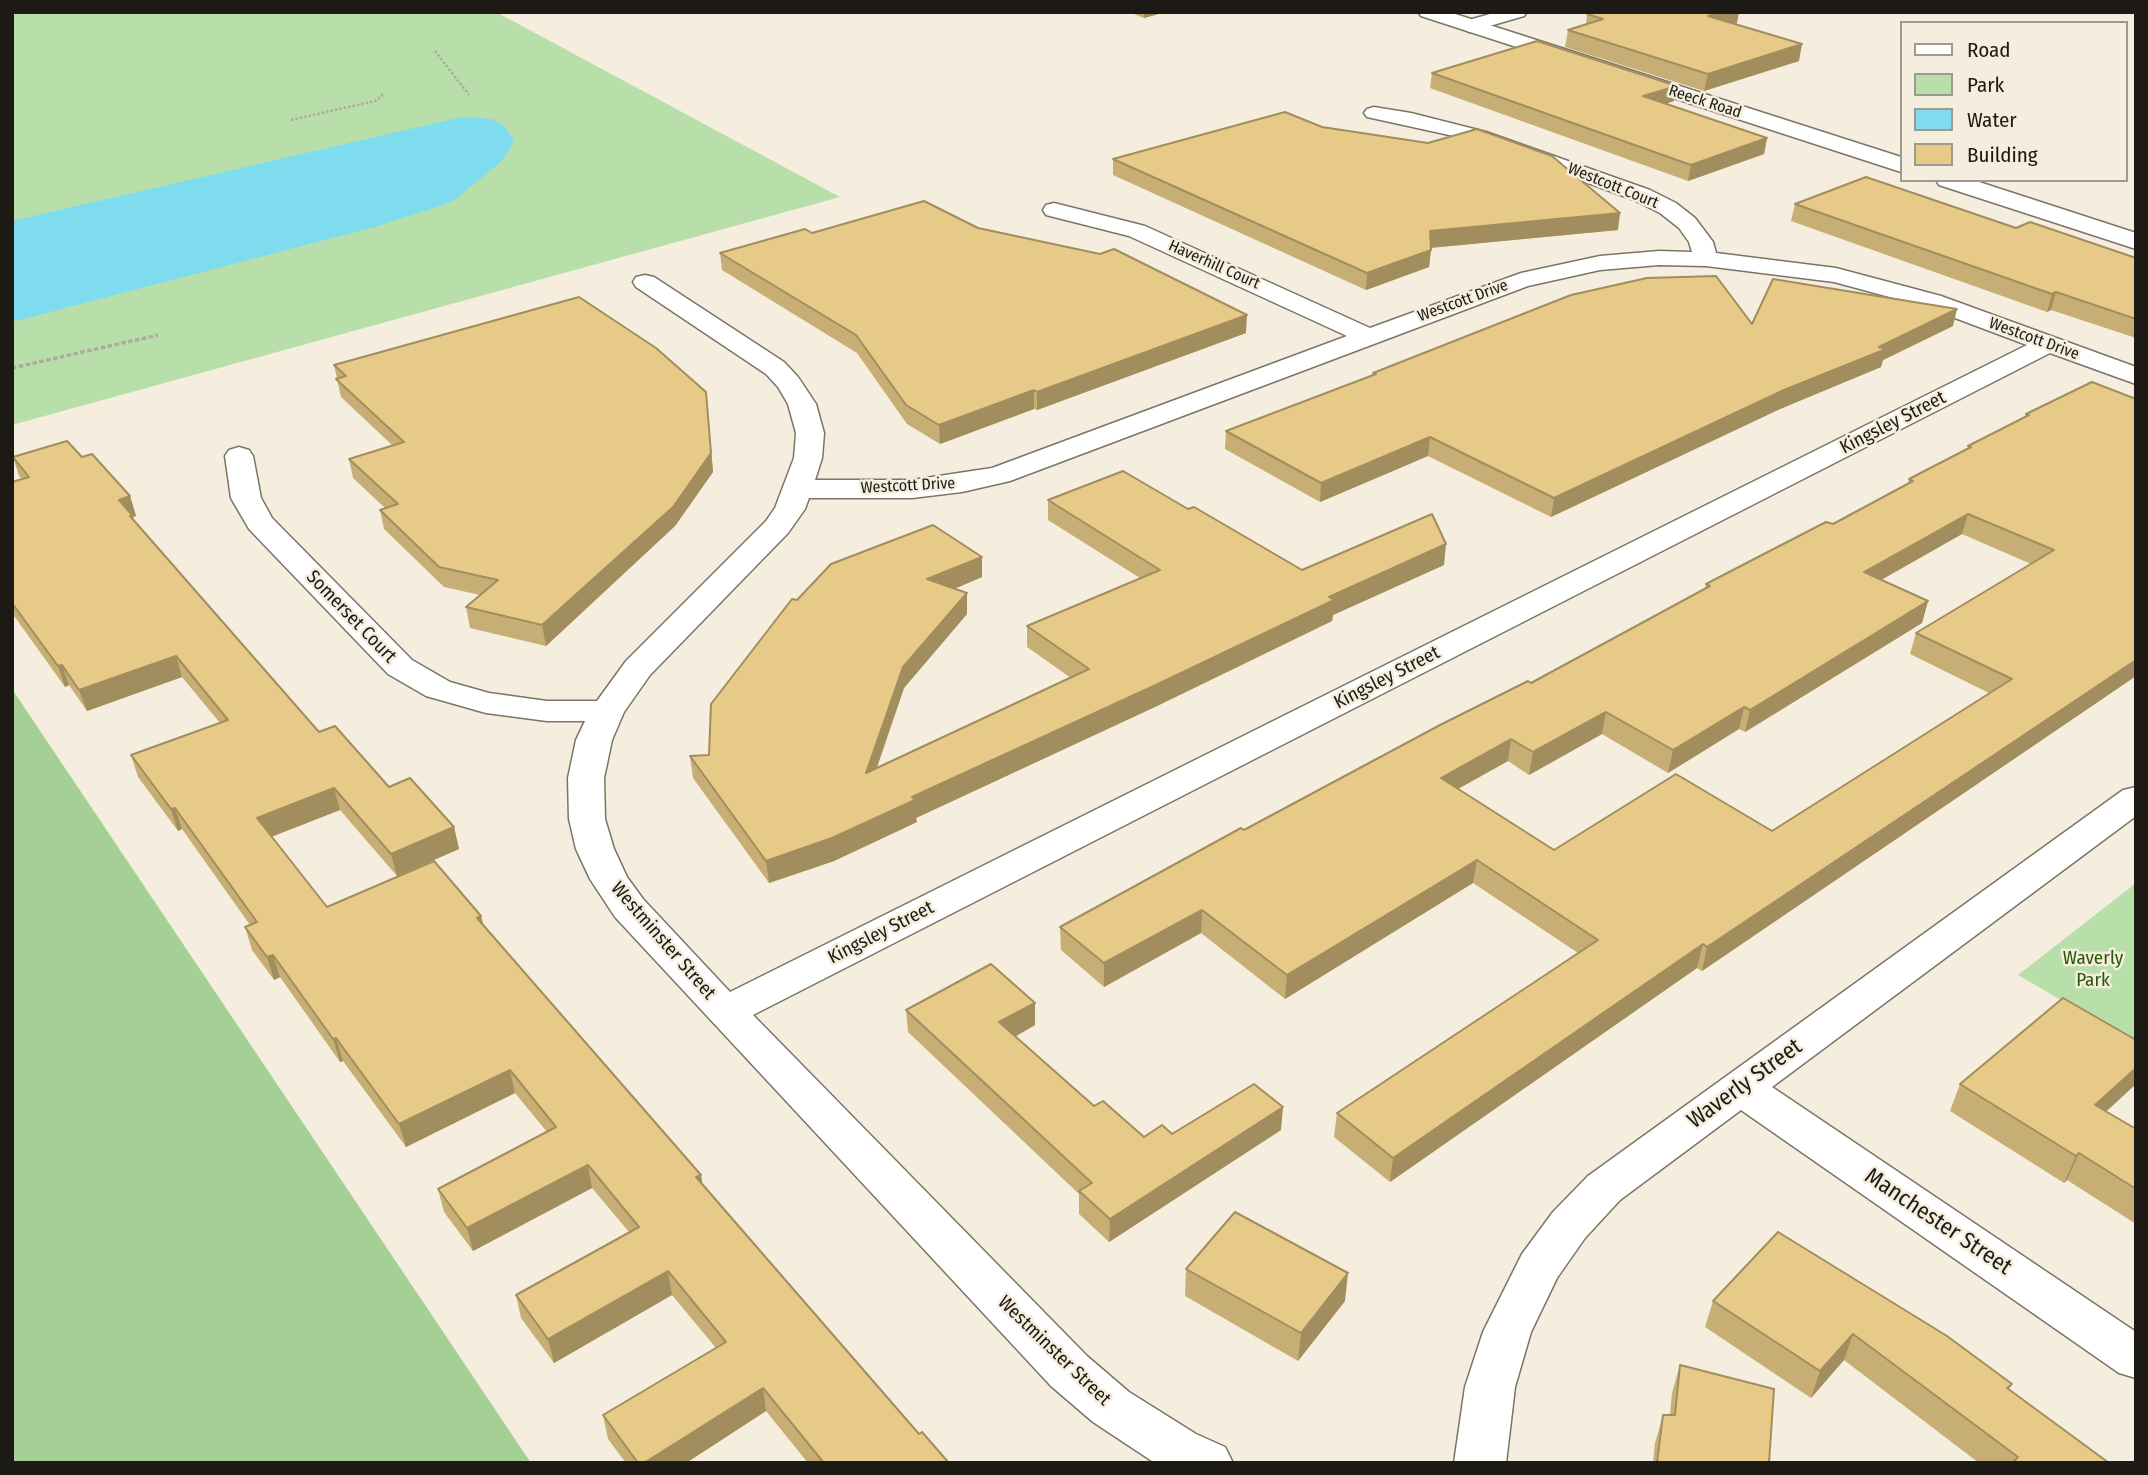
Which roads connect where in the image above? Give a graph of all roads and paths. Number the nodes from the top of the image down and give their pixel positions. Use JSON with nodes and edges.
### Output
{"nodes":[{"id":1,"x":1428,"y":12,"type":"edge"},
{"id":2,"x":1518,"y":12,"type":"edge"},
{"id":3,"x":1469,"y":26,"type":"junction"},
{"id":4,"x":435,"y":51,"type":"dead end"},
{"id":5,"x":381,"y":92,"type":"dead end"},
{"id":6,"x":469,"y":95,"type":"dead end"},
{"id":7,"x":1374,"y":113,"type":"dead end"},
{"id":8,"x":291,"y":120,"type":"dead end"},
{"id":9,"x":1899,"y":164,"type":"edge"},
{"id":10,"x":1954,"y":182,"type":"edge"},
{"id":11,"x":1054,"y":211,"type":"dead end"},
{"id":12,"x":2136,"y":241,"type":"edge"},
{"id":13,"x":1706,"y":259,"type":"junction"},
{"id":14,"x":645,"y":282,"type":"dead end"},
{"id":15,"x":158,"y":335,"type":"dead end"},
{"id":16,"x":1367,"y":336,"type":"junction"},
{"id":17,"x":2049,"y":344,"type":"junction"},
{"id":18,"x":12,"y":368,"type":"edge"},
{"id":19,"x":2136,"y":376,"type":"edge"},
{"id":20,"x":239,"y":456,"type":"dead end"},
{"id":21,"x":799,"y":489,"type":"junction"},
{"id":22,"x":607,"y":712,"type":"junction"},
{"id":23,"x":2136,"y":798,"type":"edge"},
{"id":24,"x":725,"y":1012,"type":"junction"},
{"id":25,"x":1740,"y":1087,"type":"junction"},
{"id":26,"x":2136,"y":1358,"type":"edge"},
{"id":27,"x":1207,"y":1463,"type":"edge"},
{"id":28,"x":1480,"y":1463,"type":"edge"}],
"edges":[{"from":1,"to":3,"type":"street","name":"Reeck Road"},
{"from":2,"to":3,"type":"street"},
{"from":3,"to":9,"type":"street","name":"Reeck Road"},
{"from":4,"to":6,"type":"path"},
{"from":5,"to":8,"type":"path"},
{"from":7,"to":13,"type":"street","name":"Westcott Court"},
{"from":10,"to":12,"type":"street"},
{"from":11,"to":16,"type":"street","name":"Haverhill Court"},
{"from":13,"to":16,"type":"street","name":"Westcott Drive"},
{"from":13,"to":17,"type":"street","name":"Westcott Drive"},
{"from":14,"to":21,"type":"street","name":"Westminster Street"},
{"from":15,"to":18,"type":"path"},
{"from":16,"to":21,"type":"street","name":"Westcott Drive"},
{"from":17,"to":19,"type":"street","name":"Westcott Drive"},
{"from":17,"to":24,"type":"street","name":"Kingsley Street"},
{"from":20,"to":22,"type":"street","name":"Somerset Court"},
{"from":21,"to":22,"type":"street","name":"Westminster Street"},
{"from":22,"to":24,"type":"street","name":"Westminster Street"},
{"from":23,"to":25,"type":"street","name":"Waverly Street"},
{"from":24,"to":27,"type":"street","name":"Westminster Street"},
{"from":25,"to":26,"type":"street","name":"Manchester Street"},
{"from":25,"to":28,"type":"street","name":"Waverly Street"}]}
